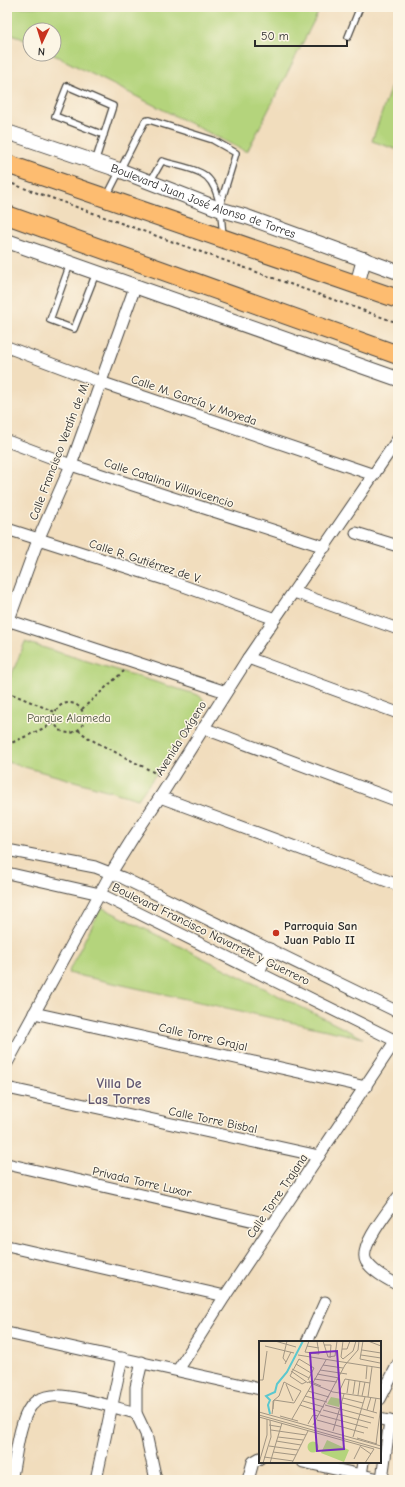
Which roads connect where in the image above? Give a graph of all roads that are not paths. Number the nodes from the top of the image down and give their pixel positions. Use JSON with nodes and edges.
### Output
{"nodes":[{"id":1,"x":360,"y":7,"type":"edge"},
{"id":2,"x":348,"y":37,"type":"dead end"},
{"id":3,"x":7,"y":132,"type":"edge"},
{"id":4,"x":104,"y":135,"type":"junction"},
{"id":5,"x":95,"y":162,"type":"junction"},
{"id":6,"x":7,"y":164,"type":"edge"},
{"id":7,"x":119,"y":170,"type":"junction"},
{"id":8,"x":150,"y":182,"type":"junction"},
{"id":9,"x":106,"y":199,"type":"junction"},
{"id":10,"x":219,"y":209,"type":"junction"},
{"id":11,"x":7,"y":215,"type":"edge"},
{"id":12,"x":224,"y":240,"type":"junction"},
{"id":13,"x":7,"y":241,"type":"edge"},
{"id":14,"x":364,"y":259,"type":"junction"},
{"id":15,"x":70,"y":264,"type":"junction"},
{"id":16,"x":398,"y":272,"type":"edge"},
{"id":17,"x":96,"y":273,"type":"junction"},
{"id":18,"x":356,"y":285,"type":"junction"},
{"id":19,"x":135,"y":287,"type":"junction"},
{"id":20,"x":398,"y":299,"type":"edge"},
{"id":21,"x":7,"y":347,"type":"edge"},
{"id":22,"x":398,"y":354,"type":"edge"},
{"id":23,"x":398,"y":379,"type":"edge"},
{"id":24,"x":100,"y":382,"type":"junction"},
{"id":25,"x":398,"y":439,"type":"edge"},
{"id":26,"x":7,"y":441,"type":"edge"},
{"id":27,"x":70,"y":465,"type":"junction"},
{"id":28,"x":374,"y":475,"type":"junction"},
{"id":29,"x":7,"y":529,"type":"edge"},
{"id":30,"x":356,"y":533,"type":"dead end"},
{"id":31,"x":38,"y":540,"type":"junction"},
{"id":32,"x":398,"y":546,"type":"edge"},
{"id":33,"x":325,"y":547,"type":"junction"},
{"id":34,"x":294,"y":592,"type":"junction"},
{"id":35,"x":275,"y":619,"type":"junction"},
{"id":36,"x":8,"y":622,"type":"edge"},
{"id":37,"x":398,"y":629,"type":"edge"},
{"id":38,"x":248,"y":658,"type":"junction"},
{"id":39,"x":226,"y":692,"type":"junction"},
{"id":40,"x":398,"y":713,"type":"edge"},
{"id":41,"x":203,"y":728,"type":"junction"},
{"id":42,"x":160,"y":797,"type":"junction"},
{"id":43,"x":398,"y":800,"type":"edge"},
{"id":44,"x":7,"y":850,"type":"edge"},
{"id":45,"x":7,"y":873,"type":"edge"},
{"id":46,"x":111,"y":873,"type":"junction"},
{"id":47,"x":398,"y":885,"type":"edge"},
{"id":48,"x":100,"y":894,"type":"junction"},
{"id":49,"x":270,"y":949,"type":"junction"},
{"id":50,"x":259,"y":972,"type":"junction"},
{"id":51,"x":398,"y":1012,"type":"edge"},
{"id":52,"x":34,"y":1013,"type":"junction"},
{"id":53,"x":397,"y":1040,"type":"edge"},
{"id":54,"x":7,"y":1063,"type":"edge"},
{"id":55,"x":366,"y":1087,"type":"junction"},
{"id":56,"x":7,"y":1088,"type":"edge"},
{"id":57,"x":319,"y":1156,"type":"junction"},
{"id":58,"x":7,"y":1164,"type":"edge"},
{"id":59,"x":398,"y":1197,"type":"edge"},
{"id":60,"x":272,"y":1226,"type":"junction"},
{"id":61,"x":7,"y":1246,"type":"edge"},
{"id":62,"x":398,"y":1285,"type":"edge"},
{"id":63,"x":225,"y":1296,"type":"junction"},
{"id":64,"x":325,"y":1302,"type":"dead end"},
{"id":65,"x":7,"y":1333,"type":"edge"},
{"id":66,"x":307,"y":1341,"type":"edge"},
{"id":67,"x":122,"y":1358,"type":"junction"},
{"id":68,"x":142,"y":1362,"type":"junction"},
{"id":69,"x":398,"y":1364,"type":"edge"},
{"id":70,"x":178,"y":1370,"type":"junction"},
{"id":71,"x":259,"y":1389,"type":"edge"},
{"id":72,"x":381,"y":1397,"type":"edge"},
{"id":73,"x":112,"y":1408,"type":"junction"},
{"id":74,"x":136,"y":1413,"type":"junction"},
{"id":75,"x":389,"y":1421,"type":"edge"},
{"id":76,"x":259,"y":1459,"type":"edge"},
{"id":77,"x":307,"y":1463,"type":"edge"},
{"id":78,"x":364,"y":1463,"type":"edge"},
{"id":79,"x":361,"y":1475,"type":"junction"},
{"id":80,"x":11,"y":1480,"type":"edge"},
{"id":81,"x":96,"y":1480,"type":"edge"},
{"id":82,"x":156,"y":1480,"type":"edge"},
{"id":83,"x":248,"y":1480,"type":"edge"},
{"id":84,"x":383,"y":1480,"type":"edge"}],
"edges":[{"from":1,"to":2,"type":"lane"},
{"from":3,"to":5,"type":"street","name":"Boulevard Juan José Alonso de Torres"},
{"from":4,"to":4,"type":"lane"},
{"from":4,"to":5,"type":"lane"},
{"from":5,"to":7,"type":"street","name":"Boulevard Juan José Alonso de Torres"},
{"from":6,"to":9,"type":"main road"},
{"from":7,"to":8,"type":"street","name":"Boulevard Juan José Alonso de Torres"},
{"from":7,"to":9,"type":"lane"},
{"from":7,"to":10,"type":"lane"},
{"from":8,"to":10,"type":"street","name":"Boulevard Juan José Alonso de Torres"},
{"from":8,"to":10,"type":"lane"},
{"from":9,"to":12,"type":"main road"},
{"from":10,"to":12,"type":"lane"},
{"from":10,"to":14,"type":"street","name":"Boulevard Juan José Alonso de Torres"},
{"from":11,"to":22,"type":"main road"},
{"from":12,"to":18,"type":"main road"},
{"from":13,"to":15,"type":"street"},
{"from":14,"to":16,"type":"street","name":"Boulevard Juan José Alonso de Torres"},
{"from":14,"to":18,"type":"street"},
{"from":15,"to":17,"type":"street"},
{"from":15,"to":17,"type":"lane"},
{"from":17,"to":19,"type":"street"},
{"from":18,"to":20,"type":"main road"},
{"from":19,"to":23,"type":"street"},
{"from":19,"to":24,"type":"street","name":"Calle Francisco Verdín de M."},
{"from":21,"to":24,"type":"street","name":"Calle M. García y Moyeda"},
{"from":24,"to":27,"type":"street","name":"Calle Francisco Verdín de M."},
{"from":24,"to":28,"type":"street","name":"Calle M. García y Moyeda"},
{"from":25,"to":28,"type":"street","name":"Avenida Oxígeno"},
{"from":26,"to":27,"type":"street","name":"Calle Catalina Villavicencio"},
{"from":27,"to":31,"type":"street","name":"Calle Francisco Verdín de M."},
{"from":27,"to":33,"type":"street","name":"Calle Catalina Villavicencio"},
{"from":28,"to":33,"type":"street","name":"Avenida Oxígeno"},
{"from":29,"to":31,"type":"street","name":"Calle R. Gutiérrez de V."},
{"from":30,"to":32,"type":"street"},
{"from":31,"to":35,"type":"street","name":"Calle R. Gutiérrez de V."},
{"from":31,"to":36,"type":"street","name":"Calle Francisco Verdín de M."},
{"from":33,"to":34,"type":"street","name":"Avenida Oxígeno"},
{"from":34,"to":35,"type":"street","name":"Avenida Oxígeno"},
{"from":34,"to":37,"type":"street"},
{"from":35,"to":38,"type":"street","name":"Avenida Oxígeno"},
{"from":36,"to":39,"type":"street"},
{"from":38,"to":39,"type":"street","name":"Avenida Oxígeno"},
{"from":38,"to":40,"type":"street"},
{"from":39,"to":41,"type":"street","name":"Avenida Oxígeno"},
{"from":41,"to":42,"type":"street","name":"Avenida Oxígeno"},
{"from":41,"to":43,"type":"street"},
{"from":42,"to":46,"type":"street","name":"Avenida Oxígeno"},
{"from":42,"to":47,"type":"street"},
{"from":44,"to":46,"type":"street","name":"Boulevard Francisco Navarrete y Guerrero"},
{"from":45,"to":48,"type":"street","name":"Boulevard Francisco Navarrete y Guerrero"},
{"from":46,"to":48,"type":"street","name":"Avenida Oxígeno"},
{"from":46,"to":49,"type":"street","name":"Boulevard Francisco Navarrete y Guerrero"},
{"from":48,"to":50,"type":"street","name":"Boulevard Francisco Navarrete y Guerrero"},
{"from":48,"to":52,"type":"street","name":"Avenida Oxígeno"},
{"from":49,"to":50,"type":"street"},
{"from":49,"to":51,"type":"street","name":"Boulevard Francisco Navarrete y Guerrero"},
{"from":50,"to":53,"type":"street","name":"Boulevard Francisco Navarrete y Guerrero"},
{"from":52,"to":54,"type":"street","name":"Avenida Oxígeno"},
{"from":52,"to":55,"type":"street","name":"Calle Torre Grajal"},
{"from":53,"to":55,"type":"street","name":"Calle Torre Trajana"},
{"from":55,"to":57,"type":"street","name":"Calle Torre Trajana"},
{"from":56,"to":57,"type":"street","name":"Calle Torre Bisbal"},
{"from":57,"to":60,"type":"street","name":"Calle Torre Trajana"},
{"from":58,"to":60,"type":"street","name":"Privada Torre Luxor"},
{"from":59,"to":62,"type":"street"},
{"from":60,"to":63,"type":"street","name":"Calle Torre Trajana"},
{"from":61,"to":63,"type":"street"},
{"from":63,"to":70,"type":"street","name":"Calle Torre Trajana"},
{"from":64,"to":66,"type":"street"},
{"from":65,"to":67,"type":"street"},
{"from":67,"to":68,"type":"street"},
{"from":67,"to":73,"type":"street"},
{"from":68,"to":70,"type":"street"},
{"from":68,"to":74,"type":"street"},
{"from":69,"to":72,"type":"street"},
{"from":70,"to":71,"type":"street"},
{"from":73,"to":74,"type":"street"},
{"from":73,"to":80,"type":"street"},
{"from":73,"to":81,"type":"street"},
{"from":74,"to":82,"type":"street"},
{"from":75,"to":84,"type":"street"},
{"from":76,"to":83,"type":"street"},
{"from":77,"to":79,"type":"street"},
{"from":78,"to":79,"type":"street"},
{"from":79,"to":84,"type":"street"}]}
